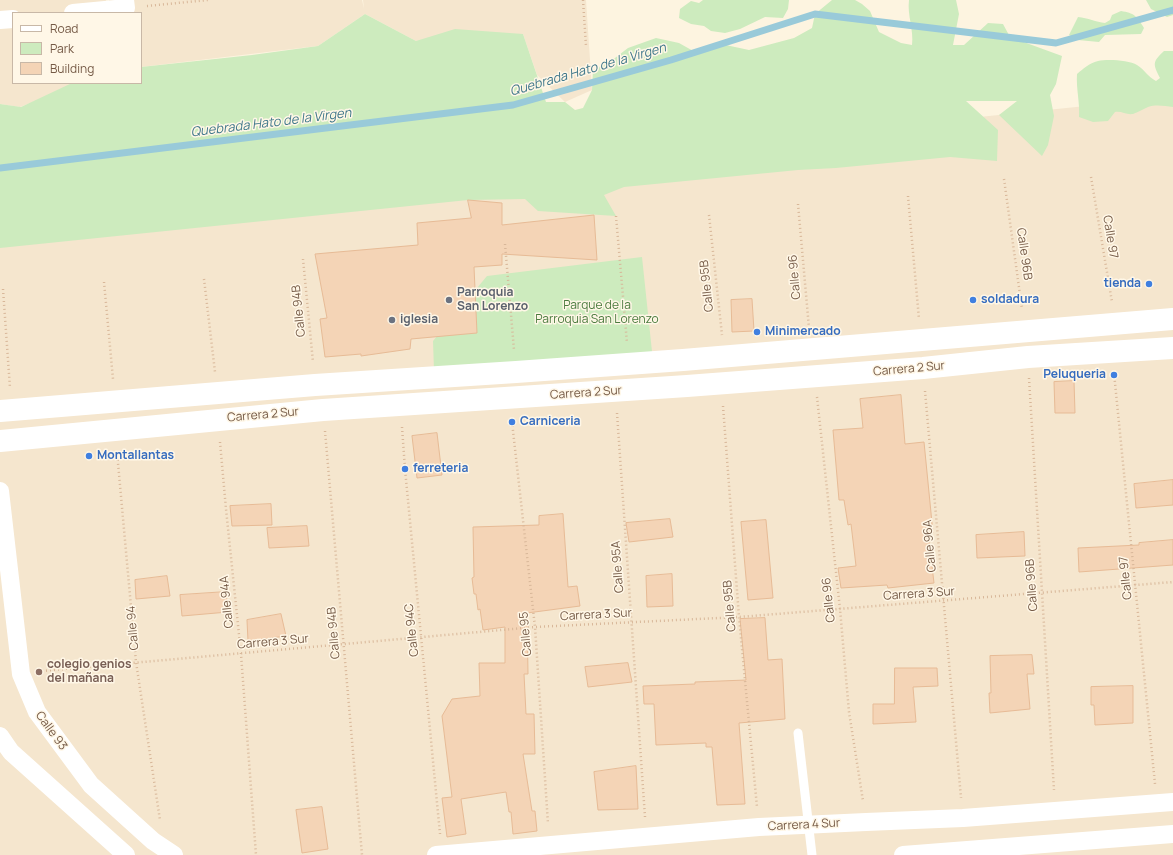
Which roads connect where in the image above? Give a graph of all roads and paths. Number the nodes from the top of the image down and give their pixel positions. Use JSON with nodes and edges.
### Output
{"nodes":[{"id":1,"x":208,"y":0,"type":"edge"},
{"id":2,"x":583,"y":0,"type":"edge"},
{"id":3,"x":126,"y":4,"type":"edge"},
{"id":4,"x":79,"y":12,"type":"edge"},
{"id":5,"x":12,"y":19,"type":"edge"},
{"id":6,"x":0,"y":20,"type":"edge"},
{"id":7,"x":586,"y":46,"type":"dead end"},
{"id":8,"x":1091,"y":177,"type":"dead end"},
{"id":9,"x":1004,"y":179,"type":"dead end"},
{"id":10,"x":908,"y":196,"type":"dead end"},
{"id":11,"x":798,"y":204,"type":"dead end"},
{"id":12,"x":709,"y":215,"type":"dead end"},
{"id":13,"x":616,"y":216,"type":"dead end"},
{"id":14,"x":505,"y":244,"type":"dead end"},
{"id":15,"x":303,"y":259,"type":"dead end"},
{"id":16,"x":204,"y":279,"type":"dead end"},
{"id":17,"x":104,"y":282,"type":"dead end"},
{"id":18,"x":3,"y":289,"type":"dead end"},
{"id":19,"x":1173,"y":319,"type":"edge"},
{"id":20,"x":1116,"y":324,"type":"junction"},
{"id":21,"x":1026,"y":331,"type":"junction"},
{"id":22,"x":920,"y":340,"type":"junction"},
{"id":23,"x":1173,"y":348,"type":"edge"},
{"id":24,"x":811,"y":349,"type":"junction"},
{"id":25,"x":1112,"y":352,"type":"junction"},
{"id":26,"x":724,"y":356,"type":"junction"},
{"id":27,"x":1028,"y":357,"type":"junction"},
{"id":28,"x":684,"y":360,"type":"junction"},
{"id":29,"x":629,"y":364,"type":"junction"},
{"id":30,"x":923,"y":368,"type":"junction"},
{"id":31,"x":516,"y":372,"type":"junction"},
{"id":32,"x":815,"y":376,"type":"junction"},
{"id":33,"x":721,"y":383,"type":"junction"},
{"id":34,"x":316,"y":385,"type":"junction"},
{"id":35,"x":687,"y":386,"type":"junction"},
{"id":36,"x":616,"y":391,"type":"junction"},
{"id":37,"x":218,"y":394,"type":"junction"},
{"id":38,"x":115,"y":402,"type":"junction"},
{"id":39,"x":400,"y":405,"type":"junction"},
{"id":40,"x":323,"y":410,"type":"junction"},
{"id":41,"x":6,"y":411,"type":"edge"},
{"id":42,"x":219,"y":419,"type":"junction"},
{"id":43,"x":512,"y":422,"type":"dead end"},
{"id":44,"x":115,"y":430,"type":"junction"},
{"id":45,"x":0,"y":441,"type":"edge"},
{"id":46,"x":0,"y":491,"type":"edge"},
{"id":47,"x":1173,"y":582,"type":"edge"},
{"id":48,"x":1135,"y":585,"type":"junction"},
{"id":49,"x":1042,"y":593,"type":"junction"},
{"id":50,"x":944,"y":601,"type":"junction"},
{"id":51,"x":840,"y":609,"type":"junction"},
{"id":52,"x":739,"y":617,"type":"junction"},
{"id":53,"x":631,"y":622,"type":"junction"},
{"id":54,"x":535,"y":627,"type":"junction"},
{"id":55,"x":422,"y":637,"type":"junction"},
{"id":56,"x":344,"y":645,"type":"junction"},
{"id":57,"x":241,"y":654,"type":"junction"},
{"id":58,"x":136,"y":662,"type":"junction"},
{"id":59,"x":21,"y":674,"type":"junction"},
{"id":60,"x":798,"y":733,"type":"dead end"},
{"id":61,"x":0,"y":736,"type":"edge"},
{"id":62,"x":1165,"y":802,"type":"edge"},
{"id":63,"x":1056,"y":811,"type":"junction"},
{"id":64,"x":963,"y":818,"type":"junction"},
{"id":65,"x":866,"y":822,"type":"junction"},
{"id":66,"x":809,"y":825,"type":"junction"},
{"id":67,"x":759,"y":828,"type":"junction"},
{"id":68,"x":1173,"y":834,"type":"edge"},
{"id":69,"x":646,"y":837,"type":"junction"},
{"id":70,"x":549,"y":845,"type":"junction"},
{"id":71,"x":169,"y":852,"type":"edge"},
{"id":72,"x":510,"y":852,"type":"edge"},
{"id":73,"x":126,"y":855,"type":"edge"},
{"id":74,"x":256,"y":855,"type":"edge"},
{"id":75,"x":362,"y":855,"type":"edge"},
{"id":76,"x":439,"y":855,"type":"edge"},
{"id":77,"x":812,"y":855,"type":"edge"},
{"id":78,"x":903,"y":855,"type":"edge"}],
"edges":[{"from":1,"to":3,"type":"path"},
{"from":2,"to":7,"type":"path"},
{"from":3,"to":4,"type":"street"},
{"from":5,"to":6,"type":"street"},
{"from":8,"to":20,"type":"path","name":"Calle 97"},
{"from":9,"to":21,"type":"path","name":"Calle 96B"},
{"from":10,"to":22,"type":"path"},
{"from":11,"to":24,"type":"path","name":"Calle 96"},
{"from":12,"to":26,"type":"path","name":"Calle 95B"},
{"from":13,"to":29,"type":"path"},
{"from":14,"to":31,"type":"path"},
{"from":15,"to":34,"type":"path","name":"Calle 94B"},
{"from":16,"to":37,"type":"path"},
{"from":17,"to":38,"type":"path"},
{"from":18,"to":41,"type":"path"},
{"from":19,"to":20,"type":"street","name":"Carrera 2 Sur"},
{"from":20,"to":21,"type":"street","name":"Carrera 2 Sur"},
{"from":21,"to":22,"type":"street","name":"Carrera 2 Sur"},
{"from":22,"to":24,"type":"street","name":"Carrera 2 Sur"},
{"from":23,"to":25,"type":"street","name":"Carrera 2 Sur"},
{"from":24,"to":26,"type":"street","name":"Carrera 2 Sur"},
{"from":25,"to":27,"type":"street","name":"Carrera 2 Sur"},
{"from":25,"to":48,"type":"path","name":"Calle 97"},
{"from":26,"to":28,"type":"street","name":"Carrera 2 Sur"},
{"from":27,"to":30,"type":"street","name":"Carrera 2 Sur"},
{"from":27,"to":49,"type":"path","name":"Calle 96B"},
{"from":28,"to":29,"type":"street","name":"Carrera 2 Sur"},
{"from":28,"to":35,"type":"street"},
{"from":29,"to":31,"type":"street","name":"Carrera 2 Sur"},
{"from":30,"to":32,"type":"street","name":"Carrera 2 Sur"},
{"from":30,"to":50,"type":"path","name":"Calle 96A"},
{"from":31,"to":34,"type":"street","name":"Carrera 2 Sur"},
{"from":32,"to":33,"type":"street","name":"Carrera 2 Sur"},
{"from":32,"to":51,"type":"path","name":"Calle 96"},
{"from":33,"to":35,"type":"street","name":"Carrera 2 Sur"},
{"from":33,"to":52,"type":"path","name":"Calle 95B"},
{"from":34,"to":37,"type":"street","name":"Carrera 2 Sur"},
{"from":35,"to":36,"type":"street","name":"Carrera 2 Sur"},
{"from":36,"to":39,"type":"street","name":"Carrera 2 Sur"},
{"from":36,"to":53,"type":"path","name":"Calle 95A"},
{"from":37,"to":38,"type":"street","name":"Carrera 2 Sur"},
{"from":38,"to":41,"type":"street","name":"Carrera 2 Sur"},
{"from":39,"to":40,"type":"street","name":"Carrera 2 Sur"},
{"from":39,"to":55,"type":"path","name":"Calle 94C"},
{"from":40,"to":42,"type":"street","name":"Carrera 2 Sur"},
{"from":40,"to":56,"type":"path","name":"Calle 94B"},
{"from":42,"to":44,"type":"street","name":"Carrera 2 Sur"},
{"from":42,"to":57,"type":"path","name":"Calle 94A"},
{"from":43,"to":54,"type":"path","name":"Calle 95"},
{"from":44,"to":45,"type":"street","name":"Carrera 2 Sur"},
{"from":44,"to":58,"type":"path","name":"Calle 94"},
{"from":46,"to":59,"type":"street","name":"Calle 93"},
{"from":47,"to":48,"type":"path","name":"Carrera 3 Sur"},
{"from":48,"to":49,"type":"path","name":"Carrera 3 Sur"},
{"from":48,"to":62,"type":"path","name":"Calle 97"},
{"from":49,"to":50,"type":"path","name":"Carrera 3 Sur"},
{"from":49,"to":63,"type":"path","name":"Calle 96B"},
{"from":50,"to":51,"type":"path","name":"Carrera 3 Sur"},
{"from":50,"to":64,"type":"path","name":"Calle 96A"},
{"from":51,"to":52,"type":"path","name":"Carrera 3 Sur"},
{"from":51,"to":65,"type":"path","name":"Calle 96"},
{"from":52,"to":53,"type":"path","name":"Carrera 3 Sur"},
{"from":52,"to":67,"type":"path","name":"Calle 95B"},
{"from":53,"to":54,"type":"path","name":"Carrera 3 Sur"},
{"from":53,"to":69,"type":"path","name":"Calle 95A"},
{"from":54,"to":55,"type":"path","name":"Carrera 3 Sur"},
{"from":54,"to":70,"type":"path","name":"Calle 95"},
{"from":55,"to":56,"type":"path","name":"Carrera 3 Sur"},
{"from":55,"to":76,"type":"path","name":"Calle 94C"},
{"from":56,"to":57,"type":"path","name":"Carrera 3 Sur"},
{"from":56,"to":75,"type":"path","name":"Calle 94B"},
{"from":57,"to":58,"type":"path","name":"Carrera 3 Sur"},
{"from":57,"to":74,"type":"path","name":"Calle 94A"},
{"from":58,"to":59,"type":"path","name":"Carrera 3 Sur"},
{"from":58,"to":71,"type":"path","name":"Calle 94"},
{"from":59,"to":71,"type":"street","name":"Calle 93"},
{"from":60,"to":66,"type":"lane"},
{"from":61,"to":73,"type":"street"},
{"from":62,"to":63,"type":"street","name":"Carrera 4 Sur"},
{"from":63,"to":64,"type":"street","name":"Carrera 4 Sur"},
{"from":64,"to":65,"type":"street","name":"Carrera 4 Sur"},
{"from":65,"to":66,"type":"street","name":"Carrera 4 Sur"},
{"from":66,"to":67,"type":"street","name":"Carrera 4 Sur"},
{"from":66,"to":77,"type":"lane"},
{"from":67,"to":69,"type":"street","name":"Carrera 4 Sur"},
{"from":68,"to":78,"type":"street"},
{"from":69,"to":70,"type":"street","name":"Carrera 4 Sur"},
{"from":70,"to":72,"type":"street","name":"Carrera 4 Sur"},
{"from":72,"to":76,"type":"street","name":"Carrera 4 Sur"}]}
